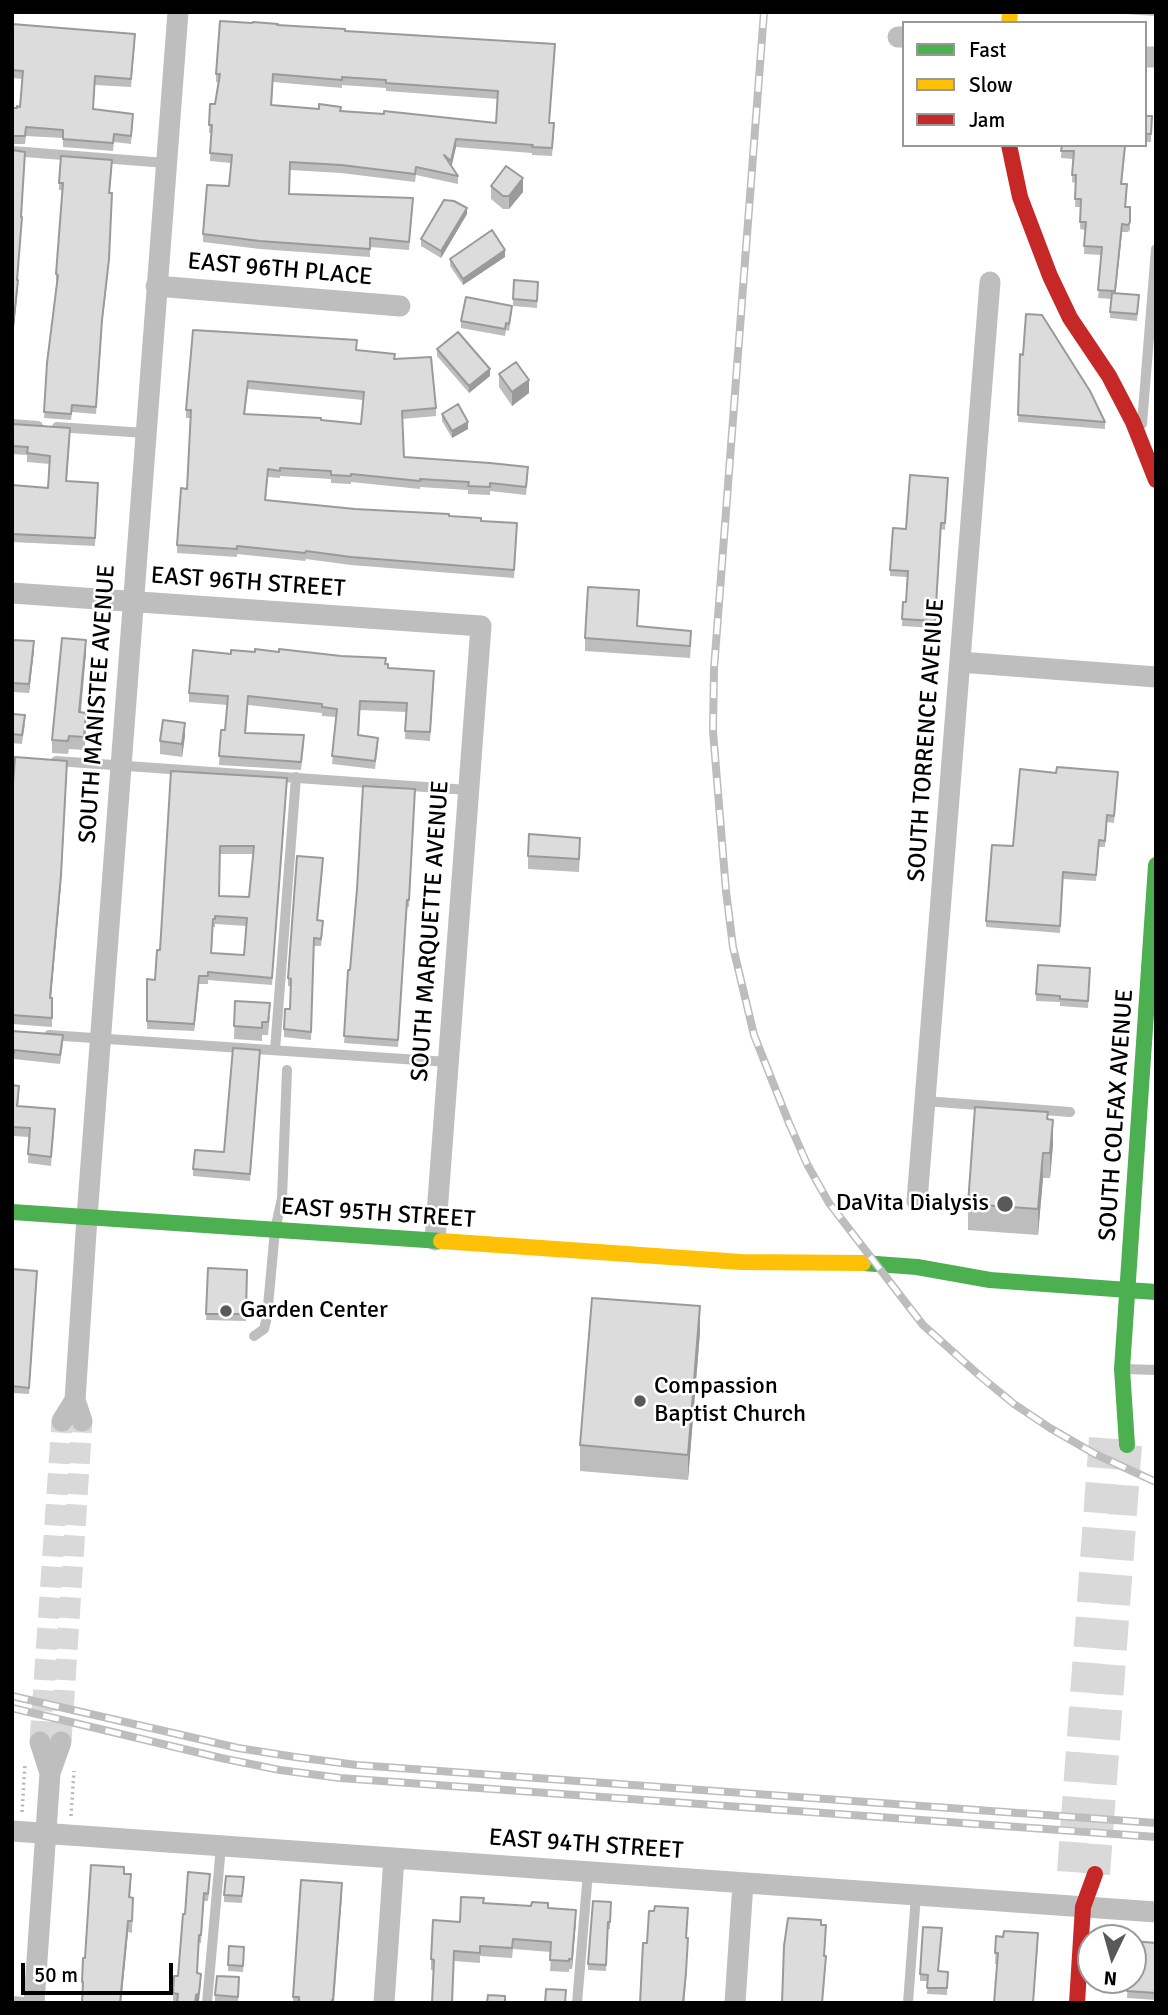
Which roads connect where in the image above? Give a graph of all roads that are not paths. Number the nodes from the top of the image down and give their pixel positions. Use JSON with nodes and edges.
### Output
{"nodes":[{"id":1,"x":178,"y":12,"type":"edge"},
{"id":2,"x":1009,"y":147,"type":"edge"},
{"id":3,"x":12,"y":151,"type":"edge"},
{"id":4,"x":166,"y":163,"type":"junction"},
{"id":5,"x":1156,"y":248,"type":"edge"},
{"id":6,"x":990,"y":282,"type":"dead end"},
{"id":7,"x":156,"y":286,"type":"junction"},
{"id":8,"x":400,"y":306,"type":"dead end"},
{"id":9,"x":12,"y":424,"type":"edge"},
{"id":10,"x":145,"y":433,"type":"junction"},
{"id":11,"x":1141,"y":441,"type":"junction"},
{"id":12,"x":1156,"y":480,"type":"edge"},
{"id":13,"x":12,"y":593,"type":"edge"},
{"id":14,"x":132,"y":601,"type":"junction"},
{"id":15,"x":481,"y":626,"type":"joint"},
{"id":16,"x":960,"y":662,"type":"junction"},
{"id":17,"x":1156,"y":677,"type":"edge"},
{"id":18,"x":50,"y":760,"type":"edge"},
{"id":19,"x":120,"y":765,"type":"junction"},
{"id":20,"x":296,"y":778,"type":"junction"},
{"id":21,"x":468,"y":790,"type":"junction"},
{"id":22,"x":1156,"y":865,"type":"edge"},
{"id":23,"x":1152,"y":991,"type":"edge"},
{"id":24,"x":40,"y":1034,"type":"edge"},
{"id":25,"x":100,"y":1038,"type":"junction"},
{"id":26,"x":275,"y":1050,"type":"junction"},
{"id":27,"x":448,"y":1062,"type":"junction"},
{"id":28,"x":287,"y":1070,"type":"dead end"},
{"id":29,"x":925,"y":1101,"type":"junction"},
{"id":30,"x":1070,"y":1112,"type":"dead end"},
{"id":31,"x":917,"y":1201,"type":"dead end"},
{"id":32,"x":12,"y":1212,"type":"edge"},
{"id":33,"x":87,"y":1217,"type":"junction"},
{"id":34,"x":275,"y":1230,"type":"junction"},
{"id":35,"x":435,"y":1240,"type":"junction"},
{"id":36,"x":741,"y":1262,"type":"junction"},
{"id":37,"x":850,"y":1280,"type":"dead end"},
{"id":38,"x":990,"y":1280,"type":"junction"},
{"id":39,"x":917,"y":1284,"type":"dead end"},
{"id":40,"x":1128,"y":1290,"type":"junction"},
{"id":41,"x":1156,"y":1292,"type":"edge"},
{"id":42,"x":254,"y":1336,"type":"dead end"},
{"id":43,"x":1122,"y":1369,"type":"junction"},
{"id":44,"x":1156,"y":1370,"type":"edge"},
{"id":45,"x":1110,"y":1415,"type":"dead end"},
{"id":46,"x":72,"y":1421,"type":"tunnel mouth"},
{"id":47,"x":1127,"y":1446,"type":"tunnel mouth"},
{"id":48,"x":42,"y":1746,"type":"tunnel mouth"},
{"id":49,"x":17,"y":1826,"type":"edge"},
{"id":50,"x":46,"y":1834,"type":"junction"},
{"id":51,"x":221,"y":1846,"type":"junction"},
{"id":52,"x":394,"y":1858,"type":"junction"},
{"id":53,"x":588,"y":1872,"type":"junction"},
{"id":54,"x":1096,"y":1874,"type":"tunnel mouth"},
{"id":55,"x":743,"y":1883,"type":"junction"},
{"id":56,"x":1076,"y":1884,"type":"tunnel mouth"},
{"id":57,"x":916,"y":1895,"type":"junction"},
{"id":58,"x":1083,"y":1907,"type":"junction"},
{"id":59,"x":1156,"y":1912,"type":"edge"},
{"id":60,"x":12,"y":2001,"type":"edge"},
{"id":61,"x":34,"y":2003,"type":"edge"},
{"id":62,"x":207,"y":2003,"type":"edge"},
{"id":63,"x":384,"y":2003,"type":"edge"},
{"id":64,"x":577,"y":2003,"type":"edge"},
{"id":65,"x":735,"y":2003,"type":"edge"},
{"id":66,"x":908,"y":2003,"type":"edge"},
{"id":67,"x":1077,"y":2003,"type":"edge"}],
"edges":[{"from":1,"to":4,"type":"street","name":"SOUTH MANISTEE AVENUE"},
{"from":2,"to":11,"type":"main road"},
{"from":3,"to":4,"type":"lane"},
{"from":4,"to":7,"type":"street","name":"SOUTH MANISTEE AVENUE"},
{"from":5,"to":11,"type":"lane"},
{"from":6,"to":16,"type":"street","name":"SOUTH TORRENCE AVENUE"},
{"from":7,"to":8,"type":"street","name":"EAST 96TH PLACE"},
{"from":7,"to":10,"type":"street","name":"SOUTH MANISTEE AVENUE"},
{"from":9,"to":10,"type":"lane"},
{"from":10,"to":14,"type":"street","name":"SOUTH MANISTEE AVENUE"},
{"from":11,"to":12,"type":"main road"},
{"from":13,"to":14,"type":"street","name":"EAST 96TH STREET"},
{"from":14,"to":15,"type":"street","name":"EAST 96TH STREET"},
{"from":14,"to":19,"type":"street","name":"SOUTH MANISTEE AVENUE"},
{"from":15,"to":21,"type":"street","name":"SOUTH MARQUETTE AVENUE"},
{"from":16,"to":17,"type":"street"},
{"from":16,"to":29,"type":"street","name":"SOUTH TORRENCE AVENUE"},
{"from":18,"to":19,"type":"lane"},
{"from":19,"to":20,"type":"lane"},
{"from":19,"to":25,"type":"street","name":"SOUTH MANISTEE AVENUE"},
{"from":20,"to":21,"type":"lane"},
{"from":20,"to":26,"type":"lane"},
{"from":21,"to":27,"type":"street","name":"SOUTH MARQUETTE AVENUE"},
{"from":22,"to":23,"type":"main road","name":"SOUTH COLFAX AVENUE"},
{"from":23,"to":40,"type":"main road","name":"SOUTH COLFAX AVENUE"},
{"from":24,"to":25,"type":"lane"},
{"from":25,"to":26,"type":"lane"},
{"from":25,"to":33,"type":"street","name":"SOUTH MANISTEE AVENUE"},
{"from":26,"to":27,"type":"lane"},
{"from":27,"to":35,"type":"street","name":"SOUTH MARQUETTE AVENUE"},
{"from":28,"to":34,"type":"lane"},
{"from":29,"to":30,"type":"lane"},
{"from":29,"to":31,"type":"street","name":"SOUTH TORRENCE AVENUE"},
{"from":32,"to":33,"type":"main road","name":"EAST 95TH STREET"},
{"from":33,"to":34,"type":"main road","name":"EAST 95TH STREET"},
{"from":33,"to":46,"type":"street","name":"SOUTH MANISTEE AVENUE"},
{"from":34,"to":35,"type":"main road","name":"EAST 95TH STREET"},
{"from":34,"to":42,"type":"lane"},
{"from":35,"to":36,"type":"main road","name":"EAST 95TH STREET"},
{"from":36,"to":37,"type":"main road","name":"EAST 95TH STREET"},
{"from":36,"to":38,"type":"main road","name":"EAST 95TH STREET"},
{"from":38,"to":39,"type":"main road","name":"EAST 95TH STREET"},
{"from":38,"to":40,"type":"main road","name":"EAST 95TH STREET"},
{"from":40,"to":41,"type":"main road","name":"EAST 95TH STREET"},
{"from":40,"to":43,"type":"main road","name":"SOUTH COLFAX AVENUE"},
{"from":43,"to":44,"type":"lane"},
{"from":43,"to":45,"type":"main road","name":"SOUTH COLFAX AVENUE"},
{"from":43,"to":47,"type":"main road","name":"SOUTH COLFAX AVENUE"},
{"from":48,"to":50,"type":"street"},
{"from":49,"to":50,"type":"street","name":"EAST 94TH STREET"},
{"from":50,"to":51,"type":"street","name":"EAST 94TH STREET"},
{"from":50,"to":61,"type":"street"},
{"from":51,"to":52,"type":"street","name":"EAST 94TH STREET"},
{"from":51,"to":62,"type":"lane"},
{"from":52,"to":53,"type":"street","name":"EAST 94TH STREET"},
{"from":52,"to":63,"type":"street"},
{"from":53,"to":55,"type":"street","name":"EAST 94TH STREET"},
{"from":53,"to":64,"type":"lane"},
{"from":54,"to":58,"type":"main road"},
{"from":55,"to":57,"type":"street","name":"EAST 94TH STREET"},
{"from":55,"to":65,"type":"street"},
{"from":56,"to":58,"type":"main road"},
{"from":57,"to":58,"type":"street","name":"EAST 94TH STREET"},
{"from":57,"to":66,"type":"lane"},
{"from":58,"to":59,"type":"street","name":"EAST 94TH STREET"},
{"from":58,"to":67,"type":"main road"},
{"from":60,"to":61,"type":"lane"}]}
